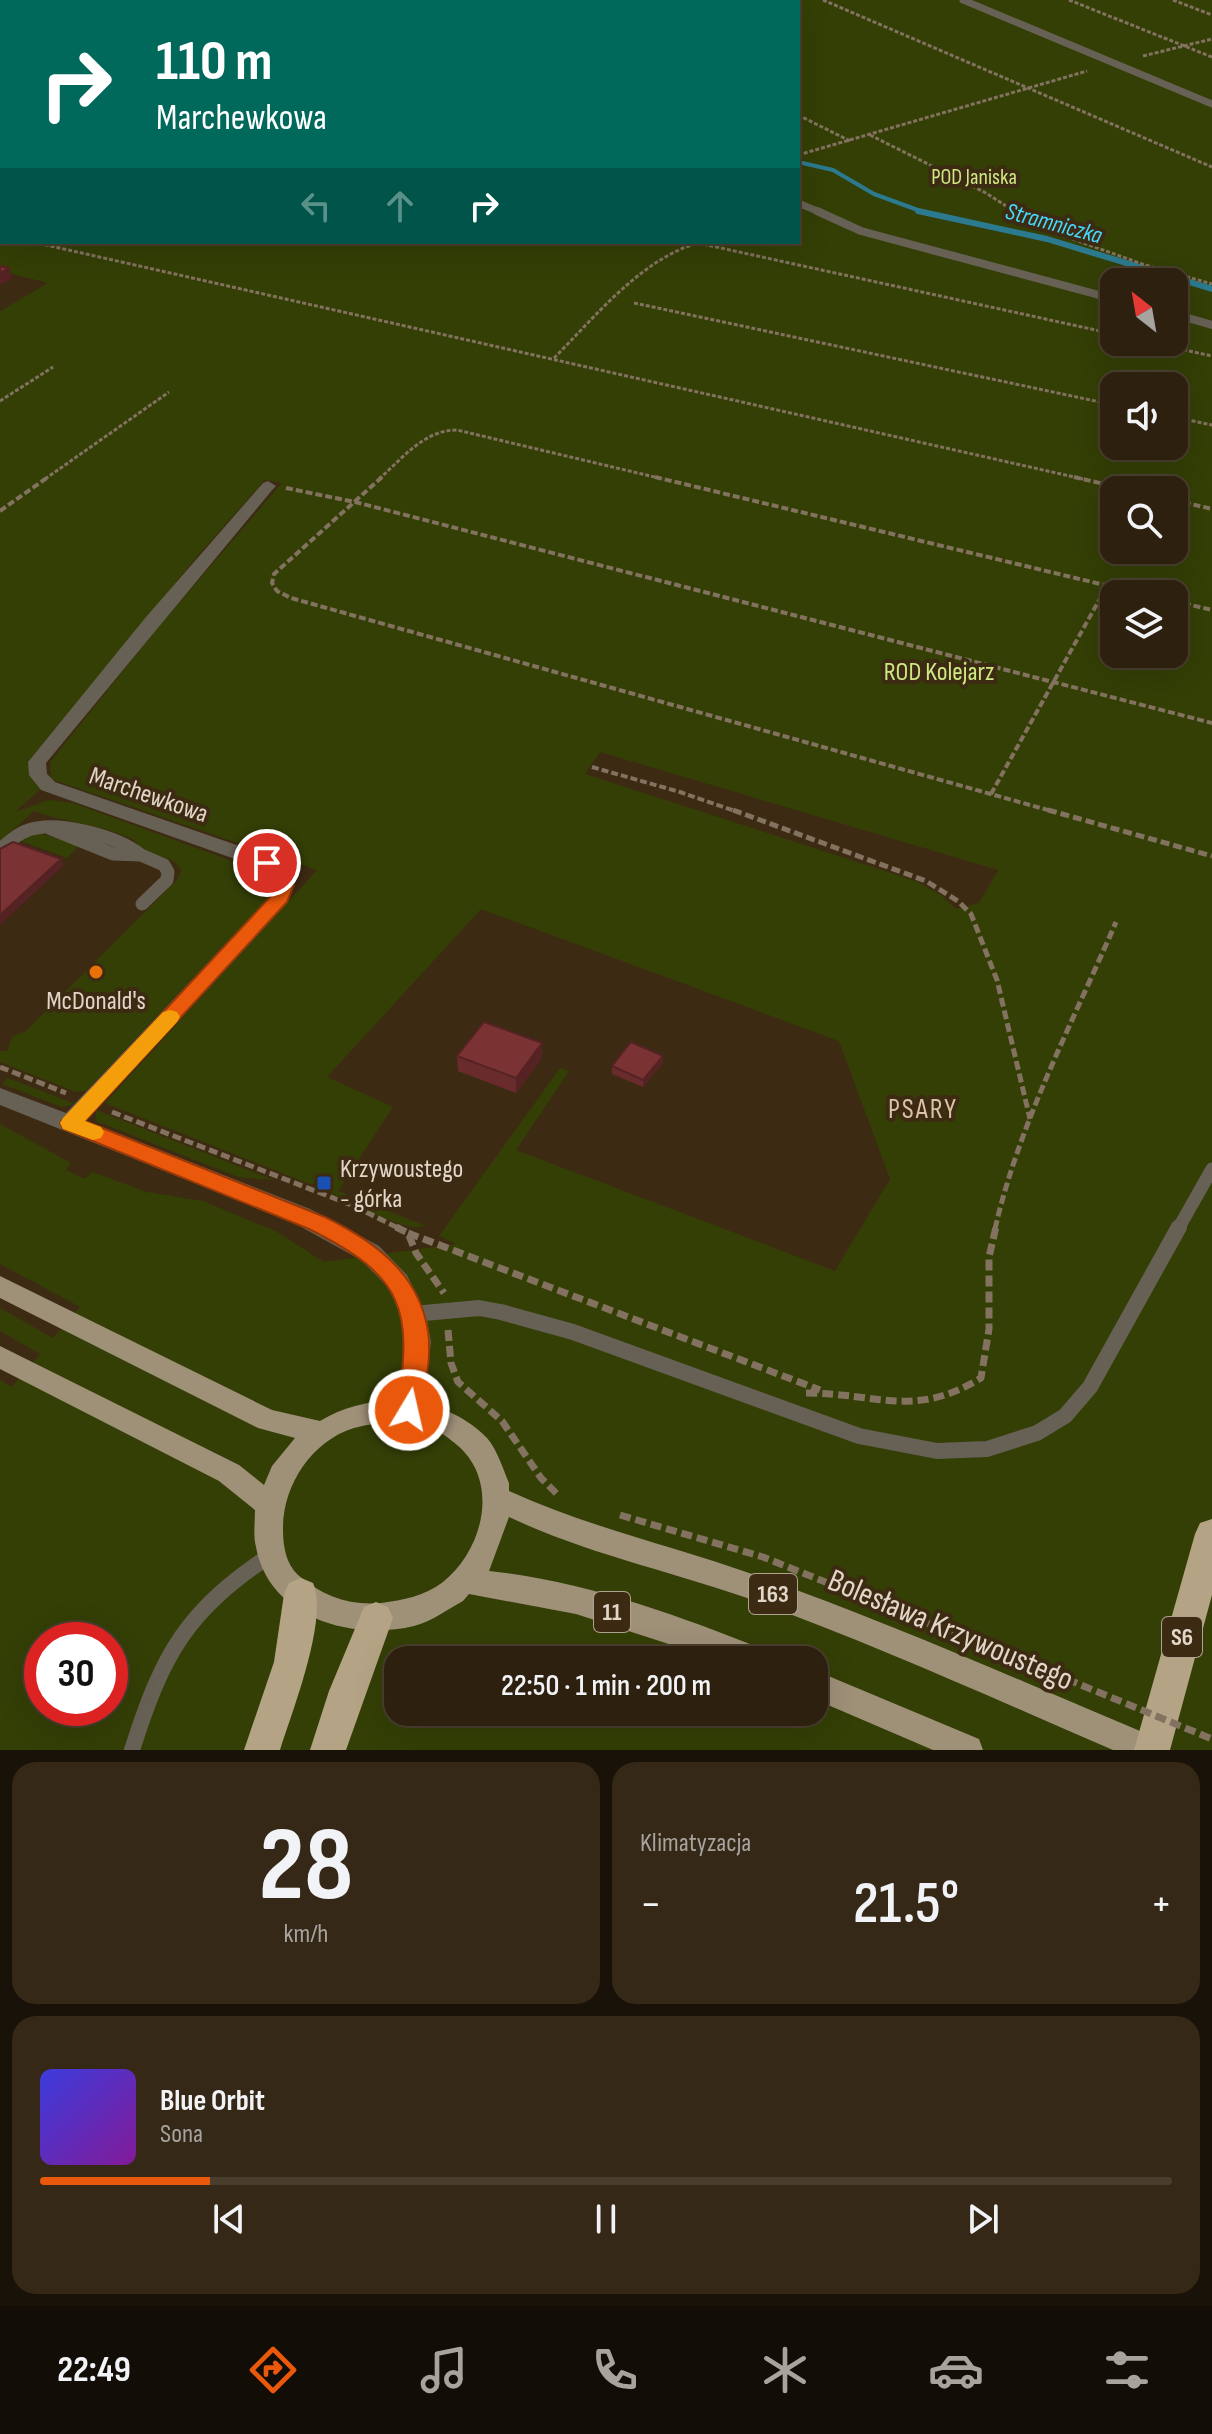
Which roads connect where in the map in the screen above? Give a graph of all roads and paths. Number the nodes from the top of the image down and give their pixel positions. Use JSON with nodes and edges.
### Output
{"nodes":[{"id":1,"x":823,"y":0,"type":"edge"},
{"id":2,"x":963,"y":0,"type":"edge"},
{"id":3,"x":1069,"y":0,"type":"edge"},
{"id":4,"x":1173,"y":0,"type":"edge"},
{"id":5,"x":1212,"y":15,"type":"edge"},
{"id":6,"x":1212,"y":39,"type":"edge"},
{"id":7,"x":1185,"y":46,"type":"junction"},
{"id":8,"x":1212,"y":57,"type":"edge"},
{"id":9,"x":1113,"y":63,"type":"junction"},
{"id":10,"x":1028,"y":88,"type":"junction"},
{"id":11,"x":1212,"y":104,"type":"edge"},
{"id":12,"x":800,"y":116,"type":"edge"},
{"id":13,"x":869,"y":135,"type":"junction"},
{"id":14,"x":850,"y":141,"type":"junction"},
{"id":15,"x":800,"y":154,"type":"edge"},
{"id":16,"x":1212,"y":167,"type":"edge"},
{"id":17,"x":800,"y":204,"type":"edge"},
{"id":18,"x":42,"y":244,"type":"edge"},
{"id":19,"x":686,"y":244,"type":"edge"},
{"id":20,"x":694,"y":244,"type":"edge"},
{"id":21,"x":1212,"y":284,"type":"edge"},
{"id":22,"x":1100,"y":295,"type":"edge"},
{"id":23,"x":634,"y":303,"type":"dead end"},
{"id":24,"x":1188,"y":318,"type":"edge"},
{"id":25,"x":1212,"y":325,"type":"edge"},
{"id":26,"x":1100,"y":331,"type":"edge"},
{"id":27,"x":1188,"y":351,"type":"edge"},
{"id":28,"x":1212,"y":356,"type":"edge"},
{"id":29,"x":554,"y":358,"type":"junction"},
{"id":30,"x":53,"y":367,"type":"dead end"},
{"id":31,"x":169,"y":392,"type":"dead end"},
{"id":32,"x":0,"y":401,"type":"edge"},
{"id":33,"x":1100,"y":402,"type":"edge"},
{"id":34,"x":1188,"y":420,"type":"edge"},
{"id":35,"x":1212,"y":425,"type":"edge"},
{"id":36,"x":1100,"y":483,"type":"edge"},
{"id":37,"x":268,"y":486,"type":"joint"},
{"id":38,"x":355,"y":502,"type":"junction"},
{"id":39,"x":1188,"y":503,"type":"edge"},
{"id":40,"x":1212,"y":509,"type":"edge"},
{"id":41,"x":0,"y":511,"type":"edge"},
{"id":42,"x":1100,"y":584,"type":"edge"},
{"id":43,"x":1100,"y":599,"type":"edge"},
{"id":44,"x":1188,"y":604,"type":"edge"},
{"id":45,"x":1212,"y":610,"type":"edge"},
{"id":46,"x":1053,"y":684,"type":"junction"},
{"id":47,"x":1212,"y":723,"type":"edge"},
{"id":48,"x":592,"y":767,"type":"dead end"},
{"id":49,"x":991,"y":794,"type":"junction"},
{"id":50,"x":0,"y":849,"type":"edge"},
{"id":51,"x":1212,"y":856,"type":"edge"},
{"id":52,"x":142,"y":904,"type":"dead end"},
{"id":53,"x":1116,"y":922,"type":"dead end"},
{"id":54,"x":0,"y":1067,"type":"edge"},
{"id":55,"x":0,"y":1096,"type":"edge"},
{"id":56,"x":90,"y":1103,"type":"junction"},
{"id":57,"x":1030,"y":1122,"type":"junction"},
{"id":58,"x":71,"y":1123,"type":"junction"},
{"id":59,"x":1212,"y":1169,"type":"edge"},
{"id":60,"x":408,"y":1233,"type":"junction"},
{"id":61,"x":0,"y":1286,"type":"edge"},
{"id":62,"x":447,"y":1310,"type":"junction"},
{"id":63,"x":413,"y":1314,"type":"junction"},
{"id":64,"x":0,"y":1357,"type":"edge"},
{"id":65,"x":825,"y":1391,"type":"junction"},
{"id":66,"x":766,"y":1401,"type":"junction"},
{"id":67,"x":409,"y":1410,"type":"junction"},
{"id":68,"x":319,"y":1432,"type":"junction"},
{"id":69,"x":565,"y":1498,"type":"dead end"},
{"id":70,"x":499,"y":1499,"type":"junction"},
{"id":71,"x":268,"y":1504,"type":"junction"},
{"id":72,"x":610,"y":1512,"type":"dead end"},
{"id":73,"x":1212,"y":1534,"type":"edge"},
{"id":74,"x":272,"y":1554,"type":"junction"},
{"id":75,"x":465,"y":1581,"type":"junction"},
{"id":76,"x":301,"y":1594,"type":"junction"},
{"id":77,"x":376,"y":1618,"type":"junction"},
{"id":78,"x":712,"y":1646,"type":"edge"},
{"id":79,"x":828,"y":1690,"type":"edge"},
{"id":80,"x":1212,"y":1739,"type":"edge"},
{"id":81,"x":1151,"y":1748,"type":"edge"},
{"id":82,"x":132,"y":1750,"type":"edge"},
{"id":83,"x":262,"y":1750,"type":"edge"},
{"id":84,"x":328,"y":1750,"type":"edge"},
{"id":85,"x":968,"y":1750,"type":"edge"}],
"edges":[{"from":1,"to":10,"type":"path"},
{"from":2,"to":9,"type":"lane"},
{"from":3,"to":7,"type":"path"},
{"from":4,"to":5,"type":"path"},
{"from":6,"to":7,"type":"path"},
{"from":7,"to":8,"type":"path"},
{"from":7,"to":9,"type":"path"},
{"from":9,"to":10,"type":"path"},
{"from":9,"to":11,"type":"lane"},
{"from":10,"to":13,"type":"path"},
{"from":10,"to":16,"type":"path"},
{"from":12,"to":14,"type":"path"},
{"from":13,"to":14,"type":"path"},
{"from":13,"to":21,"type":"path"},
{"from":14,"to":15,"type":"path"},
{"from":17,"to":22,"type":"lane"},
{"from":18,"to":29,"type":"path"},
{"from":19,"to":29,"type":"path"},
{"from":20,"to":26,"type":"path"},
{"from":23,"to":33,"type":"path"},
{"from":24,"to":25,"type":"lane"},
{"from":27,"to":28,"type":"path"},
{"from":29,"to":36,"type":"path"},
{"from":30,"to":32,"type":"path"},
{"from":31,"to":41,"type":"path"},
{"from":34,"to":35,"type":"path"},
{"from":37,"to":38,"type":"path"},
{"from":37,"to":56,"type":"street","name":"Marchewkowa"},
{"from":38,"to":42,"type":"path"},
{"from":38,"to":46,"type":"path"},
{"from":38,"to":49,"type":"path"},
{"from":39,"to":40,"type":"path"},
{"from":43,"to":46,"type":"path"},
{"from":44,"to":45,"type":"path"},
{"from":46,"to":47,"type":"path"},
{"from":46,"to":49,"type":"path"},
{"from":48,"to":57,"type":"path"},
{"from":49,"to":51,"type":"path"},
{"from":50,"to":52,"type":"lane"},
{"from":53,"to":57,"type":"path"},
{"from":54,"to":56,"type":"path"},
{"from":55,"to":58,"type":"street"},
{"from":56,"to":58,"type":"street","name":"Marchewkowa"},
{"from":56,"to":60,"type":"path"},
{"from":57,"to":65,"type":"path"},
{"from":58,"to":63,"type":"street"},
{"from":59,"to":66,"type":"lane"},
{"from":60,"to":62,"type":"path"},
{"from":60,"to":65,"type":"path"},
{"from":61,"to":68,"type":"main road"},
{"from":62,"to":63,"type":"lane"},
{"from":62,"to":66,"type":"lane"},
{"from":62,"to":69,"type":"path"},
{"from":63,"to":67,"type":"street"},
{"from":64,"to":71,"type":"main road"},
{"from":65,"to":66,"type":"path"},
{"from":67,"to":68,"type":"main road"},
{"from":67,"to":70,"type":"main road"},
{"from":68,"to":71,"type":"main road"},
{"from":70,"to":75,"type":"main road"},
{"from":70,"to":81,"type":"main road","name":"Bolesława Krzywoustego","number":"163"},
{"from":71,"to":74,"type":"main road"},
{"from":72,"to":80,"type":"path","bridge":true},
{"from":73,"to":81,"type":"highway","number":"S6"},
{"from":74,"to":76,"type":"main road"},
{"from":74,"to":82,"type":"lane"},
{"from":75,"to":77,"type":"main road"},
{"from":75,"to":78,"type":"main road","number":"11"},
{"from":76,"to":77,"type":"main road"},
{"from":76,"to":83,"type":"highway"},
{"from":77,"to":84,"type":"highway"},
{"from":79,"to":85,"type":"main road"}]}
